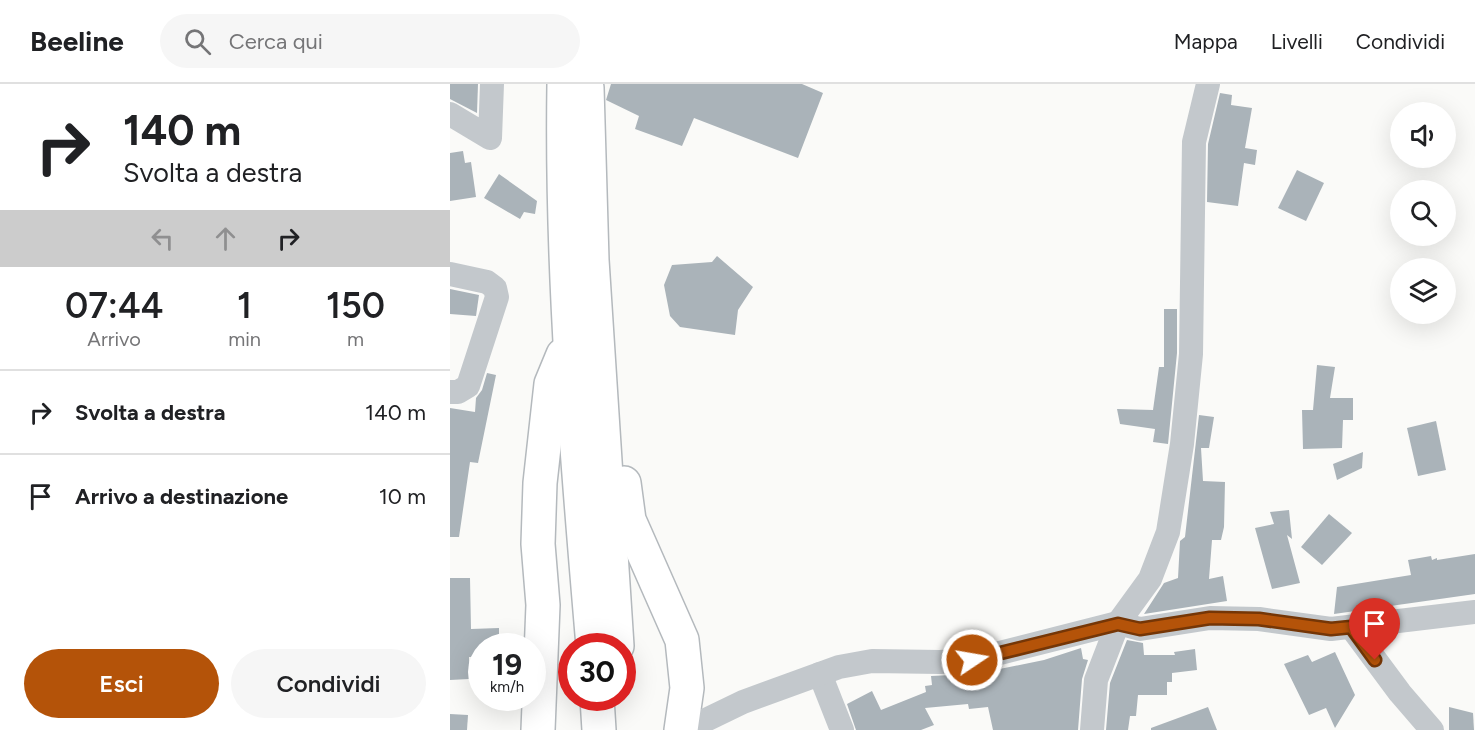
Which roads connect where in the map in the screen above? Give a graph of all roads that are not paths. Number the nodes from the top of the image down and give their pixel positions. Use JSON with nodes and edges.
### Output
{"nodes":[{"id":1,"x":492,"y":84,"type":"edge"},
{"id":2,"x":564,"y":84,"type":"edge"},
{"id":3,"x":587,"y":84,"type":"edge"},
{"id":4,"x":1208,"y":84,"type":"edge"},
{"id":5,"x":450,"y":114,"type":"edge"},
{"id":6,"x":450,"y":274,"type":"edge"},
{"id":7,"x":583,"y":343,"type":"junction"},
{"id":8,"x":450,"y":392,"type":"edge"},
{"id":9,"x":1475,"y":612,"type":"edge"},
{"id":10,"x":1118,"y":624,"type":"junction"},
{"id":11,"x":1351,"y":627,"type":"junction"},
{"id":12,"x":593,"y":633,"type":"edge"},
{"id":13,"x":616,"y":633,"type":"edge"},
{"id":14,"x":820,"y":674,"type":"junction"},
{"id":15,"x":598,"y":711,"type":"edge"},
{"id":16,"x":620,"y":711,"type":"edge"},
{"id":17,"x":538,"y":730,"type":"edge"},
{"id":18,"x":599,"y":730,"type":"edge"},
{"id":19,"x":621,"y":730,"type":"edge"},
{"id":20,"x":683,"y":730,"type":"edge"},
{"id":21,"x":842,"y":730,"type":"edge"},
{"id":22,"x":1092,"y":730,"type":"edge"},
{"id":23,"x":1432,"y":730,"type":"edge"}],
"edges":[{"from":1,"to":5,"type":"street"},
{"from":2,"to":7,"type":"highway"},
{"from":3,"to":7,"type":"highway"},
{"from":4,"to":10,"type":"street"},
{"from":6,"to":8,"type":"street"},
{"from":7,"to":12,"type":"highway"},
{"from":7,"to":13,"type":"highway"},
{"from":7,"to":17,"type":"highway"},
{"from":7,"to":20,"type":"highway"},
{"from":9,"to":11,"type":"street"},
{"from":10,"to":11,"type":"street"},
{"from":10,"to":14,"type":"street"},
{"from":10,"to":22,"type":"street"},
{"from":11,"to":23,"type":"street"},
{"from":14,"to":20,"type":"street"},
{"from":14,"to":21,"type":"street"},
{"from":15,"to":18,"type":"highway"},
{"from":16,"to":19,"type":"highway"}]}
